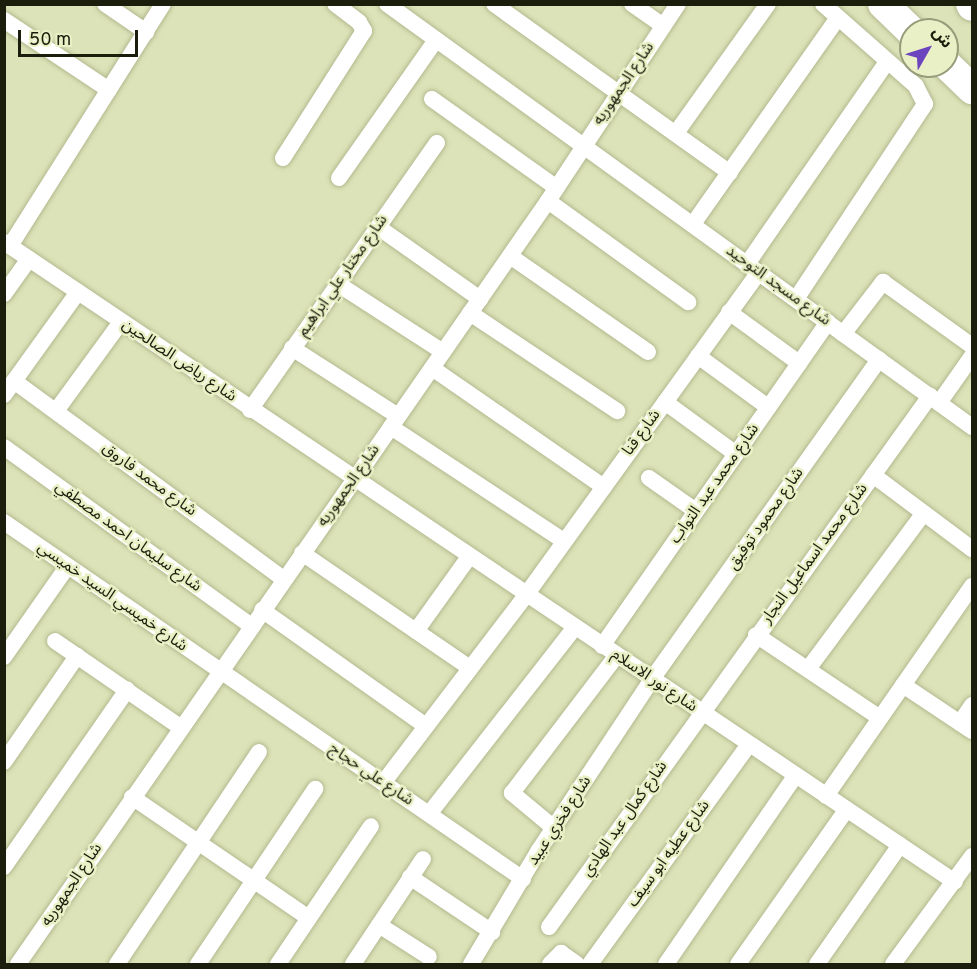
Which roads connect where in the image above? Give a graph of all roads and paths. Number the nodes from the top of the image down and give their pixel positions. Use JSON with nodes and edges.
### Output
{"nodes":[{"id":1,"x":105,"y":4,"type":"edge"},
{"id":2,"x":163,"y":4,"type":"edge"},
{"id":3,"x":494,"y":4,"type":"edge"},
{"id":4,"x":632,"y":4,"type":"edge"},
{"id":5,"x":678,"y":4,"type":"edge"},
{"id":6,"x":768,"y":4,"type":"edge"},
{"id":7,"x":823,"y":4,"type":"edge"},
{"id":8,"x":882,"y":4,"type":"edge"},
{"id":9,"x":336,"y":5,"type":"edge"},
{"id":10,"x":396,"y":7,"type":"edge"},
{"id":11,"x":838,"y":18,"type":"junction"},
{"id":12,"x":4,"y":20,"type":"edge"},
{"id":13,"x":899,"y":20,"type":"edge"},
{"id":14,"x":663,"y":26,"type":"junction"},
{"id":15,"x":146,"y":32,"type":"junction"},
{"id":16,"x":436,"y":40,"type":"junction"},
{"id":17,"x":886,"y":62,"type":"junction"},
{"id":18,"x":959,"y":77,"type":"edge"},
{"id":19,"x":972,"y":89,"type":"edge"},
{"id":20,"x":109,"y":90,"type":"junction"},
{"id":21,"x":618,"y":92,"type":"junction"},
{"id":22,"x":432,"y":99,"type":"dead end"},
{"id":23,"x":676,"y":134,"type":"junction"},
{"id":24,"x":437,"y":143,"type":"dead end"},
{"id":25,"x":583,"y":145,"type":"junction"},
{"id":26,"x":283,"y":158,"type":"dead end"},
{"id":27,"x":730,"y":173,"type":"junction"},
{"id":28,"x":339,"y":178,"type":"dead end"},
{"id":29,"x":552,"y":195,"type":"junction"},
{"id":30,"x":693,"y":224,"type":"junction"},
{"id":31,"x":378,"y":227,"type":"junction"},
{"id":32,"x":7,"y":244,"type":"edge"},
{"id":33,"x":510,"y":256,"type":"junction"},
{"id":34,"x":29,"y":259,"type":"junction"},
{"id":35,"x":753,"y":268,"type":"junction"},
{"id":36,"x":338,"y":284,"type":"junction"},
{"id":37,"x":78,"y":292,"type":"junction"},
{"id":38,"x":4,"y":294,"type":"edge"},
{"id":39,"x":480,"y":299,"type":"junction"},
{"id":40,"x":796,"y":299,"type":"junction"},
{"id":41,"x":688,"y":302,"type":"dead end"},
{"id":42,"x":729,"y":312,"type":"junction"},
{"id":43,"x":470,"y":313,"type":"junction"},
{"id":44,"x":121,"y":322,"type":"junction"},
{"id":45,"x":828,"y":322,"type":"junction"},
{"id":46,"x":843,"y":334,"type":"junction"},
{"id":47,"x":972,"y":346,"type":"edge"},
{"id":48,"x":292,"y":348,"type":"junction"},
{"id":49,"x":442,"y":352,"type":"junction"},
{"id":50,"x":648,"y":352,"type":"dead end"},
{"id":51,"x":698,"y":356,"type":"junction"},
{"id":52,"x":972,"y":356,"type":"edge"},
{"id":53,"x":879,"y":359,"type":"junction"},
{"id":54,"x":799,"y":363,"type":"junction"},
{"id":55,"x":432,"y":368,"type":"junction"},
{"id":56,"x":9,"y":388,"type":"edge"},
{"id":57,"x":935,"y":400,"type":"junction"},
{"id":58,"x":665,"y":402,"type":"junction"},
{"id":59,"x":768,"y":407,"type":"junction"},
{"id":60,"x":250,"y":410,"type":"junction"},
{"id":61,"x":56,"y":411,"type":"junction"},
{"id":62,"x":617,"y":411,"type":"dead end"},
{"id":63,"x":394,"y":422,"type":"junction"},
{"id":64,"x":972,"y":427,"type":"edge"},
{"id":65,"x":4,"y":447,"type":"edge"},
{"id":66,"x":736,"y":454,"type":"junction"},
{"id":67,"x":873,"y":475,"type":"junction"},
{"id":68,"x":649,"y":478,"type":"dead end"},
{"id":69,"x":354,"y":480,"type":"junction"},
{"id":70,"x":604,"y":487,"type":"junction"},
{"id":71,"x":696,"y":511,"type":"junction"},
{"id":72,"x":924,"y":513,"type":"junction"},
{"id":73,"x":5,"y":525,"type":"edge"},
{"id":74,"x":564,"y":541,"type":"junction"},
{"id":75,"x":972,"y":549,"type":"edge"},
{"id":76,"x":302,"y":553,"type":"junction"},
{"id":77,"x":469,"y":557,"type":"junction"},
{"id":78,"x":67,"y":567,"type":"junction"},
{"id":79,"x":284,"y":579,"type":"junction"},
{"id":80,"x":972,"y":586,"type":"edge"},
{"id":81,"x":526,"y":595,"type":"junction"},
{"id":82,"x":262,"y":610,"type":"junction"},
{"id":83,"x":251,"y":626,"type":"junction"},
{"id":84,"x":575,"y":627,"type":"junction"},
{"id":85,"x":416,"y":631,"type":"junction"},
{"id":86,"x":756,"y":634,"type":"junction"},
{"id":87,"x":55,"y":641,"type":"dead end"},
{"id":88,"x":602,"y":646,"type":"junction"},
{"id":89,"x":617,"y":655,"type":"junction"},
{"id":90,"x":77,"y":656,"type":"junction"},
{"id":91,"x":4,"y":657,"type":"edge"},
{"id":92,"x":470,"y":668,"type":"junction"},
{"id":93,"x":808,"y":669,"type":"junction"},
{"id":94,"x":219,"y":672,"type":"junction"},
{"id":95,"x":652,"y":679,"type":"junction"},
{"id":96,"x":903,"y":685,"type":"junction"},
{"id":97,"x":127,"y":690,"type":"junction"},
{"id":98,"x":972,"y":705,"type":"edge"},
{"id":99,"x":700,"y":712,"type":"junction"},
{"id":100,"x":880,"y":718,"type":"junction"},
{"id":101,"x":426,"y":726,"type":"junction"},
{"id":102,"x":966,"y":727,"type":"edge"},
{"id":103,"x":180,"y":728,"type":"junction"},
{"id":104,"x":749,"y":744,"type":"junction"},
{"id":105,"x":259,"y":753,"type":"dead end"},
{"id":106,"x":4,"y":762,"type":"edge"},
{"id":107,"x":796,"y":775,"type":"junction"},
{"id":108,"x":383,"y":783,"type":"junction"},
{"id":109,"x":315,"y":789,"type":"dead end"},
{"id":110,"x":826,"y":796,"type":"junction"},
{"id":111,"x":132,"y":797,"type":"junction"},
{"id":112,"x":847,"y":809,"type":"junction"},
{"id":113,"x":429,"y":814,"type":"junction"},
{"id":114,"x":371,"y":826,"type":"dead end"},
{"id":115,"x":554,"y":828,"type":"junction"},
{"id":116,"x":199,"y":842,"type":"junction"},
{"id":117,"x":900,"y":845,"type":"junction"},
{"id":118,"x":972,"y":856,"type":"edge"},
{"id":119,"x":423,"y":859,"type":"dead end"},
{"id":120,"x":4,"y":867,"type":"edge"},
{"id":121,"x":411,"y":877,"type":"junction"},
{"id":122,"x":523,"y":879,"type":"junction"},
{"id":123,"x":254,"y":880,"type":"junction"},
{"id":124,"x":955,"y":882,"type":"junction"},
{"id":125,"x":309,"y":918,"type":"junction"},
{"id":126,"x":379,"y":925,"type":"junction"},
{"id":127,"x":549,"y":927,"type":"dead end"},
{"id":128,"x":492,"y":932,"type":"junction"},
{"id":129,"x":429,"y":957,"type":"dead end"},
{"id":130,"x":18,"y":964,"type":"edge"},
{"id":131,"x":117,"y":964,"type":"edge"},
{"id":132,"x":198,"y":964,"type":"edge"},
{"id":133,"x":278,"y":964,"type":"edge"},
{"id":134,"x":353,"y":964,"type":"edge"},
{"id":135,"x":471,"y":964,"type":"edge"},
{"id":136,"x":550,"y":964,"type":"edge"},
{"id":137,"x":577,"y":964,"type":"edge"},
{"id":138,"x":590,"y":964,"type":"edge"},
{"id":139,"x":666,"y":964,"type":"edge"},
{"id":140,"x":738,"y":964,"type":"edge"},
{"id":141,"x":817,"y":964,"type":"edge"},
{"id":142,"x":893,"y":964,"type":"edge"}],
"edges":[{"from":1,"to":15,"type":"street"},
{"from":2,"to":15,"type":"street"},
{"from":3,"to":21,"type":"street"},
{"from":4,"to":14,"type":"street"},
{"from":5,"to":14,"type":"street","name":"شارع الجمهوريه"},
{"from":6,"to":23,"type":"street"},
{"from":7,"to":11,"type":"street"},
{"from":8,"to":13,"type":"highway"},
{"from":9,"to":26,"type":"street"},
{"from":10,"to":16,"type":"street","name":"شارع مسجد التوحيد"},
{"from":11,"to":17,"type":"street"},
{"from":11,"to":27,"type":"street"},
{"from":12,"to":20,"type":"street"},
{"from":14,"to":21,"type":"street","name":"شارع الجمهوريه"},
{"from":15,"to":20,"type":"street"},
{"from":16,"to":25,"type":"street","name":"شارع مسجد التوحيد"},
{"from":16,"to":28,"type":"street"},
{"from":17,"to":35,"type":"street","name":"شارع قنا"},
{"from":17,"to":40,"type":"street"},
{"from":18,"to":19,"type":"highway"},
{"from":20,"to":32,"type":"street"},
{"from":21,"to":23,"type":"street"},
{"from":21,"to":25,"type":"street","name":"شارع الجمهوريه"},
{"from":22,"to":29,"type":"street"},
{"from":23,"to":27,"type":"street"},
{"from":24,"to":31,"type":"street","name":"شارع مختار علي ابراهيم"},
{"from":25,"to":29,"type":"street","name":"شارع الجمهوريه"},
{"from":25,"to":30,"type":"street","name":"شارع مسجد التوحيد"},
{"from":27,"to":30,"type":"street"},
{"from":29,"to":33,"type":"street","name":"شارع الجمهوريه"},
{"from":29,"to":41,"type":"street"},
{"from":30,"to":35,"type":"street","name":"شارع مسجد التوحيد"},
{"from":31,"to":36,"type":"street","name":"شارع مختار علي ابراهيم"},
{"from":31,"to":39,"type":"street"},
{"from":32,"to":34,"type":"street","name":"شارع رياض الصالحين"},
{"from":33,"to":39,"type":"street","name":"شارع الجمهوريه"},
{"from":33,"to":50,"type":"street"},
{"from":34,"to":37,"type":"street","name":"شارع رياض الصالحين"},
{"from":34,"to":38,"type":"street"},
{"from":35,"to":40,"type":"street","name":"شارع مسجد التوحيد"},
{"from":35,"to":42,"type":"street","name":"شارع قنا"},
{"from":36,"to":48,"type":"street","name":"شارع مختار علي ابراهيم"},
{"from":36,"to":49,"type":"street"},
{"from":37,"to":44,"type":"street","name":"شارع رياض الصالحين"},
{"from":37,"to":56,"type":"street"},
{"from":39,"to":43,"type":"street","name":"شارع الجمهوريه"},
{"from":40,"to":45,"type":"street","name":"شارع مسجد التوحيد"},
{"from":42,"to":51,"type":"street","name":"شارع قنا"},
{"from":42,"to":54,"type":"street"},
{"from":43,"to":49,"type":"street","name":"شارع الجمهوريه"},
{"from":43,"to":62,"type":"street"},
{"from":44,"to":60,"type":"street","name":"شارع رياض الصالحين"},
{"from":44,"to":61,"type":"street"},
{"from":45,"to":46,"type":"street","name":"شارع مسجد التوحيد"},
{"from":45,"to":54,"type":"street","name":"شارع محمد عبد التواب"},
{"from":46,"to":47,"type":"street"},
{"from":46,"to":53,"type":"street","name":"شارع مسجد التوحيد"},
{"from":48,"to":60,"type":"street","name":"شارع مختار علي ابراهيم"},
{"from":48,"to":63,"type":"street"},
{"from":49,"to":55,"type":"street","name":"شارع الجمهوريه"},
{"from":51,"to":58,"type":"street","name":"شارع قنا"},
{"from":51,"to":59,"type":"street"},
{"from":52,"to":57,"type":"street","name":"شارع محمد اسماعيل النجار"},
{"from":53,"to":57,"type":"street","name":"شارع مسجد التوحيد"},
{"from":53,"to":95,"type":"street","name":"شارع محمود توفيق"},
{"from":54,"to":59,"type":"street","name":"شارع محمد عبد التواب"},
{"from":55,"to":63,"type":"street","name":"شارع الجمهوريه"},
{"from":55,"to":70,"type":"street"},
{"from":56,"to":61,"type":"street","name":"شارع محمد فاروق"},
{"from":57,"to":64,"type":"street","name":"شارع مسجد التوحيد"},
{"from":57,"to":67,"type":"street","name":"شارع محمد اسماعيل النجار"},
{"from":58,"to":66,"type":"street"},
{"from":58,"to":70,"type":"street","name":"شارع قنا"},
{"from":59,"to":66,"type":"street","name":"شارع محمد عبد التواب"},
{"from":60,"to":69,"type":"street","name":"شارع رياض الصالحين"},
{"from":61,"to":79,"type":"street","name":"شارع محمد فاروق"},
{"from":63,"to":69,"type":"street","name":"شارع الجمهوريه"},
{"from":63,"to":74,"type":"street"},
{"from":65,"to":83,"type":"street","name":"شارع سليمان احمد مصطفي"},
{"from":66,"to":71,"type":"street","name":"شارع محمد عبد التواب"},
{"from":67,"to":72,"type":"street"},
{"from":67,"to":86,"type":"street","name":"شارع محمد اسماعيل النجار"},
{"from":68,"to":71,"type":"street"},
{"from":69,"to":76,"type":"street","name":"شارع الجمهوريه"},
{"from":69,"to":77,"type":"street","name":"شارع نور الاسلام"},
{"from":70,"to":74,"type":"street","name":"شارع قنا"},
{"from":71,"to":88,"type":"street","name":"شارع محمد عبد التواب"},
{"from":72,"to":75,"type":"street"},
{"from":72,"to":93,"type":"street"},
{"from":73,"to":78,"type":"street","name":"شارع خميسي السيد خميسي"},
{"from":74,"to":81,"type":"street","name":"شارع قنا"},
{"from":76,"to":79,"type":"street","name":"شارع الجمهوريه"},
{"from":76,"to":85,"type":"street"},
{"from":77,"to":81,"type":"street","name":"شارع نور الاسلام"},
{"from":77,"to":85,"type":"street"},
{"from":78,"to":91,"type":"street"},
{"from":78,"to":94,"type":"street","name":"شارع خميسي السيد خميسي"},
{"from":79,"to":82,"type":"street","name":"شارع الجمهوريه"},
{"from":80,"to":96,"type":"street"},
{"from":81,"to":84,"type":"street","name":"شارع نور الاسلام"},
{"from":81,"to":92,"type":"street","name":"شارع قنا"},
{"from":82,"to":83,"type":"street","name":"شارع الجمهوريه"},
{"from":82,"to":101,"type":"street"},
{"from":83,"to":94,"type":"street","name":"شارع الجمهوريه"},
{"from":84,"to":88,"type":"street","name":"شارع نور الاسلام"},
{"from":84,"to":113,"type":"street"},
{"from":85,"to":92,"type":"street"},
{"from":86,"to":93,"type":"street"},
{"from":86,"to":99,"type":"street","name":"شارع محمد اسماعيل النجار"},
{"from":87,"to":90,"type":"street"},
{"from":88,"to":89,"type":"street","name":"شارع نور الاسلام"},
{"from":89,"to":95,"type":"street","name":"شارع نور الاسلام"},
{"from":89,"to":115,"type":"street"},
{"from":90,"to":97,"type":"street"},
{"from":90,"to":106,"type":"street"},
{"from":92,"to":101,"type":"street","name":"شارع قنا"},
{"from":93,"to":100,"type":"street"},
{"from":94,"to":103,"type":"street","name":"شارع الجمهوريه"},
{"from":94,"to":108,"type":"street","name":"شارع علي حجاج"},
{"from":95,"to":99,"type":"street","name":"شارع نور الاسلام"},
{"from":95,"to":115,"type":"street","name":"شارع فخري عبيد"},
{"from":96,"to":100,"type":"street"},
{"from":96,"to":102,"type":"street"},
{"from":97,"to":103,"type":"street"},
{"from":97,"to":120,"type":"street"},
{"from":98,"to":102,"type":"street"},
{"from":99,"to":104,"type":"street","name":"شارع نور الاسلام"},
{"from":99,"to":127,"type":"street","name":"شارع كمال عبد الهادي"},
{"from":100,"to":110,"type":"street"},
{"from":101,"to":108,"type":"street","name":"شارع قنا"},
{"from":103,"to":111,"type":"street","name":"شارع الجمهوريه"},
{"from":104,"to":107,"type":"street","name":"شارع نور الاسلام"},
{"from":104,"to":138,"type":"street","name":"شارع عطيه ابو سيف"},
{"from":105,"to":116,"type":"street"},
{"from":107,"to":110,"type":"street","name":"شارع نور الاسلام"},
{"from":107,"to":139,"type":"street"},
{"from":108,"to":113,"type":"street","name":"شارع علي حجاج"},
{"from":109,"to":123,"type":"street"},
{"from":110,"to":112,"type":"street","name":"شارع نور الاسلام"},
{"from":111,"to":116,"type":"street"},
{"from":111,"to":130,"type":"street","name":"شارع الجمهوريه"},
{"from":112,"to":117,"type":"street","name":"شارع نور الاسلام"},
{"from":112,"to":140,"type":"street"},
{"from":113,"to":122,"type":"street","name":"شارع علي حجاج"},
{"from":114,"to":125,"type":"street"},
{"from":115,"to":122,"type":"street","name":"شارع فخري عبيد"},
{"from":116,"to":123,"type":"street"},
{"from":116,"to":131,"type":"street"},
{"from":117,"to":124,"type":"street","name":"شارع نور الاسلام"},
{"from":117,"to":141,"type":"street"},
{"from":118,"to":124,"type":"street"},
{"from":119,"to":121,"type":"street"},
{"from":121,"to":126,"type":"street"},
{"from":121,"to":128,"type":"street"},
{"from":122,"to":128,"type":"street","name":"شارع فخري عبيد"},
{"from":123,"to":125,"type":"street"},
{"from":123,"to":132,"type":"street"},
{"from":124,"to":142,"type":"street"},
{"from":125,"to":133,"type":"street"},
{"from":126,"to":129,"type":"street"},
{"from":126,"to":134,"type":"street"},
{"from":128,"to":135,"type":"street","name":"شارع فخري عبيد"},
{"from":136,"to":137,"type":"street"}]}
